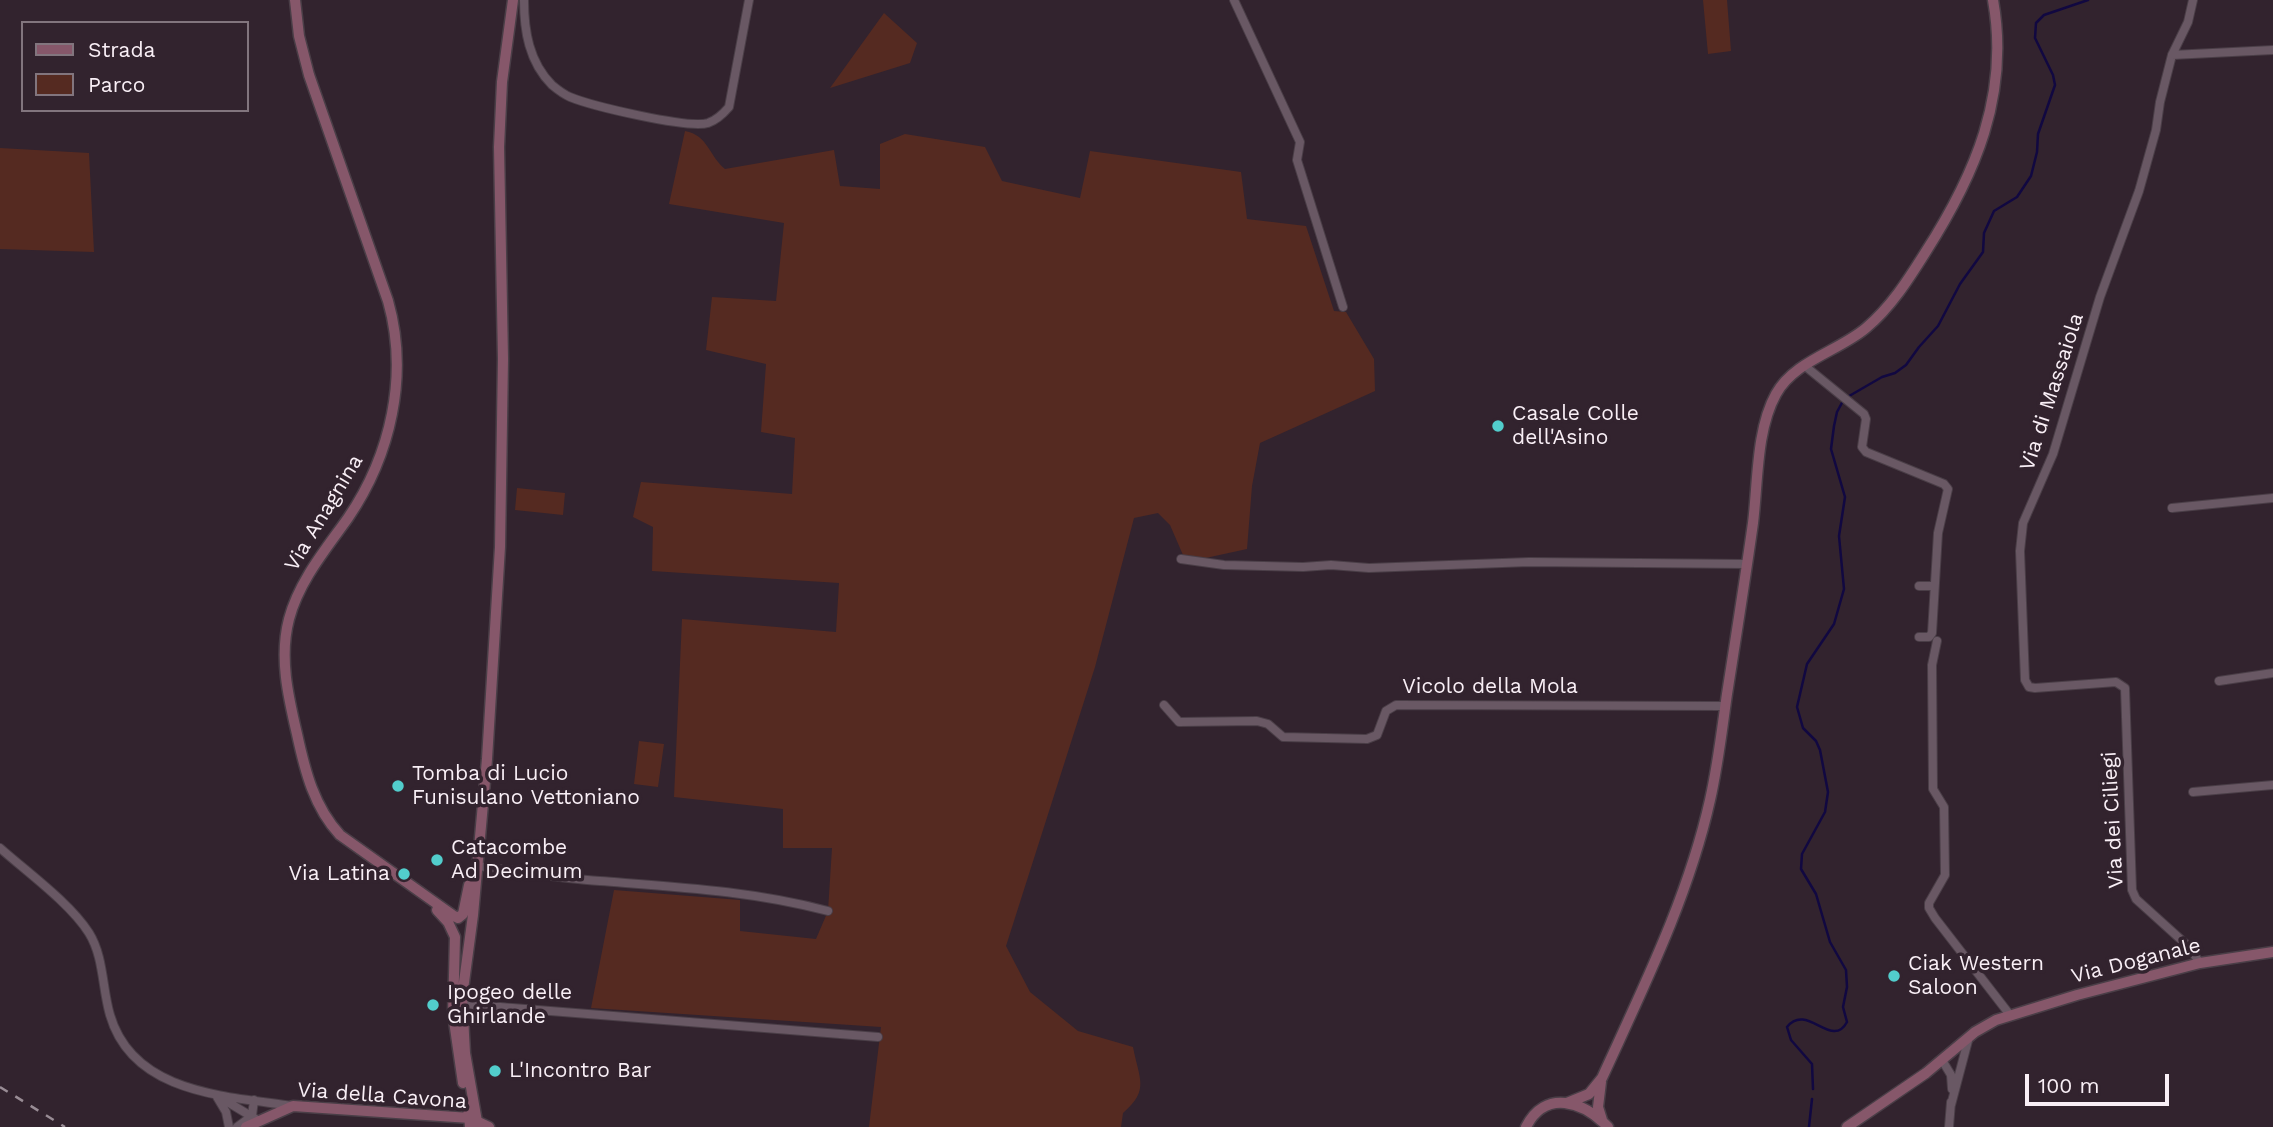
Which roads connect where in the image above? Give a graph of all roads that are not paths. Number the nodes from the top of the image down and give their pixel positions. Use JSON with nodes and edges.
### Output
{"nodes":[{"id":1,"x":296,"y":0,"type":"edge"},
{"id":2,"x":513,"y":0,"type":"edge"},
{"id":3,"x":524,"y":0,"type":"edge"},
{"id":4,"x":749,"y":0,"type":"edge"},
{"id":5,"x":1234,"y":0,"type":"edge"},
{"id":6,"x":1993,"y":0,"type":"edge"},
{"id":7,"x":2193,"y":0,"type":"edge"},
{"id":8,"x":2273,"y":50,"type":"edge"},
{"id":9,"x":2172,"y":55,"type":"junction"},
{"id":10,"x":1343,"y":307,"type":"dead end"},
{"id":11,"x":1805,"y":366,"type":"junction"},
{"id":12,"x":2273,"y":498,"type":"edge"},
{"id":13,"x":2172,"y":508,"type":"dead end"},
{"id":14,"x":1181,"y":559,"type":"dead end"},
{"id":15,"x":1747,"y":564,"type":"junction"},
{"id":16,"x":1920,"y":586,"type":"dead end"},
{"id":17,"x":1934,"y":586,"type":"junction"},
{"id":18,"x":1919,"y":637,"type":"dead end"},
{"id":19,"x":1937,"y":641,"type":"dead end"},
{"id":20,"x":2273,"y":673,"type":"edge"},
{"id":21,"x":2219,"y":681,"type":"dead end"},
{"id":22,"x":2125,"y":690,"type":"joint"},
{"id":23,"x":1164,"y":705,"type":"dead end"},
{"id":24,"x":1725,"y":706,"type":"junction"},
{"id":25,"x":2273,"y":785,"type":"edge"},
{"id":26,"x":2193,"y":792,"type":"dead end"},
{"id":27,"x":481,"y":828,"type":"junction"},
{"id":28,"x":0,"y":848,"type":"edge"},
{"id":29,"x":477,"y":866,"type":"junction"},
{"id":30,"x":412,"y":886,"type":"junction"},
{"id":31,"x":828,"y":911,"type":"dead end"},
{"id":32,"x":2273,"y":953,"type":"edge"},
{"id":33,"x":2200,"y":963,"type":"junction"},
{"id":34,"x":462,"y":1004,"type":"junction"},
{"id":35,"x":2010,"y":1015,"type":"junction"},
{"id":36,"x":1970,"y":1036,"type":"junction"},
{"id":37,"x":878,"y":1037,"type":"dead end"},
{"id":38,"x":1942,"y":1060,"type":"junction"},
{"id":39,"x":1602,"y":1078,"type":"junction"},
{"id":40,"x":216,"y":1094,"type":"junction"},
{"id":41,"x":254,"y":1100,"type":"junction"},
{"id":42,"x":266,"y":1102,"type":"junction"},
{"id":43,"x":1567,"y":1103,"type":"junction"},
{"id":44,"x":1951,"y":1105,"type":"junction"},
{"id":45,"x":293,"y":1106,"type":"junction"},
{"id":46,"x":256,"y":1118,"type":"junction"},
{"id":47,"x":474,"y":1124,"type":"edge"},
{"id":48,"x":1605,"y":1124,"type":"edge"},
{"id":49,"x":229,"y":1127,"type":"edge"},
{"id":50,"x":237,"y":1127,"type":"edge"},
{"id":51,"x":246,"y":1127,"type":"edge"},
{"id":52,"x":489,"y":1127,"type":"edge"},
{"id":53,"x":1526,"y":1127,"type":"edge"},
{"id":54,"x":1847,"y":1127,"type":"edge"},
{"id":55,"x":1949,"y":1127,"type":"edge"}],
"edges":[{"from":1,"to":30,"type":"main road","name":"Via Anagnina"},
{"from":2,"to":27,"type":"main road","name":"Via Anagnina"},
{"from":3,"to":4,"type":"street"},
{"from":5,"to":10,"type":"street"},
{"from":6,"to":11,"type":"main road"},
{"from":7,"to":9,"type":"street","name":"Via di Massaiola"},
{"from":8,"to":9,"type":"street"},
{"from":9,"to":22,"type":"street","name":"Via di Massaiola"},
{"from":11,"to":15,"type":"main road"},
{"from":11,"to":17,"type":"street"},
{"from":12,"to":13,"type":"street"},
{"from":14,"to":15,"type":"street"},
{"from":15,"to":24,"type":"main road"},
{"from":16,"to":17,"type":"street"},
{"from":17,"to":18,"type":"street"},
{"from":19,"to":35,"type":"street"},
{"from":20,"to":21,"type":"street"},
{"from":22,"to":33,"type":"street","name":"Via dei Ciliegi"},
{"from":23,"to":24,"type":"street","name":"Vicolo della Mola"},
{"from":24,"to":39,"type":"main road"},
{"from":25,"to":26,"type":"street"},
{"from":27,"to":29,"type":"main road","name":"Via Anagnina"},
{"from":27,"to":30,"type":"main road","name":"Via Anagnina"},
{"from":28,"to":40,"type":"street"},
{"from":29,"to":31,"type":"street"},
{"from":29,"to":34,"type":"main road","name":"Via Anagnina"},
{"from":30,"to":47,"type":"main road","name":"Via Anagnina"},
{"from":32,"to":33,"type":"main road","name":"Via Doganale"},
{"from":33,"to":35,"type":"main road","name":"Via Doganale"},
{"from":34,"to":37,"type":"street"},
{"from":34,"to":47,"type":"main road","name":"Via Anagnina"},
{"from":35,"to":36,"type":"main road","name":"Via Doganale"},
{"from":36,"to":38,"type":"main road","name":"Via Doganale"},
{"from":36,"to":44,"type":"street"},
{"from":38,"to":44,"type":"street"},
{"from":38,"to":54,"type":"main road","name":"Via Doganale"},
{"from":39,"to":43,"type":"main road"},
{"from":39,"to":48,"type":"main road"},
{"from":40,"to":41,"type":"street"},
{"from":40,"to":46,"type":"street"},
{"from":40,"to":49,"type":"street"},
{"from":41,"to":42,"type":"street"},
{"from":41,"to":46,"type":"street"},
{"from":42,"to":45,"type":"street"},
{"from":42,"to":46,"type":"street"},
{"from":43,"to":48,"type":"main road"},
{"from":43,"to":53,"type":"main road"},
{"from":44,"to":55,"type":"street"},
{"from":45,"to":46,"type":"main road","name":"Via della Cavona"},
{"from":45,"to":47,"type":"main road","name":"Via della Cavona"},
{"from":46,"to":50,"type":"street"},
{"from":46,"to":51,"type":"main road","name":"Via della Cavona"},
{"from":47,"to":52,"type":"main road"}]}
